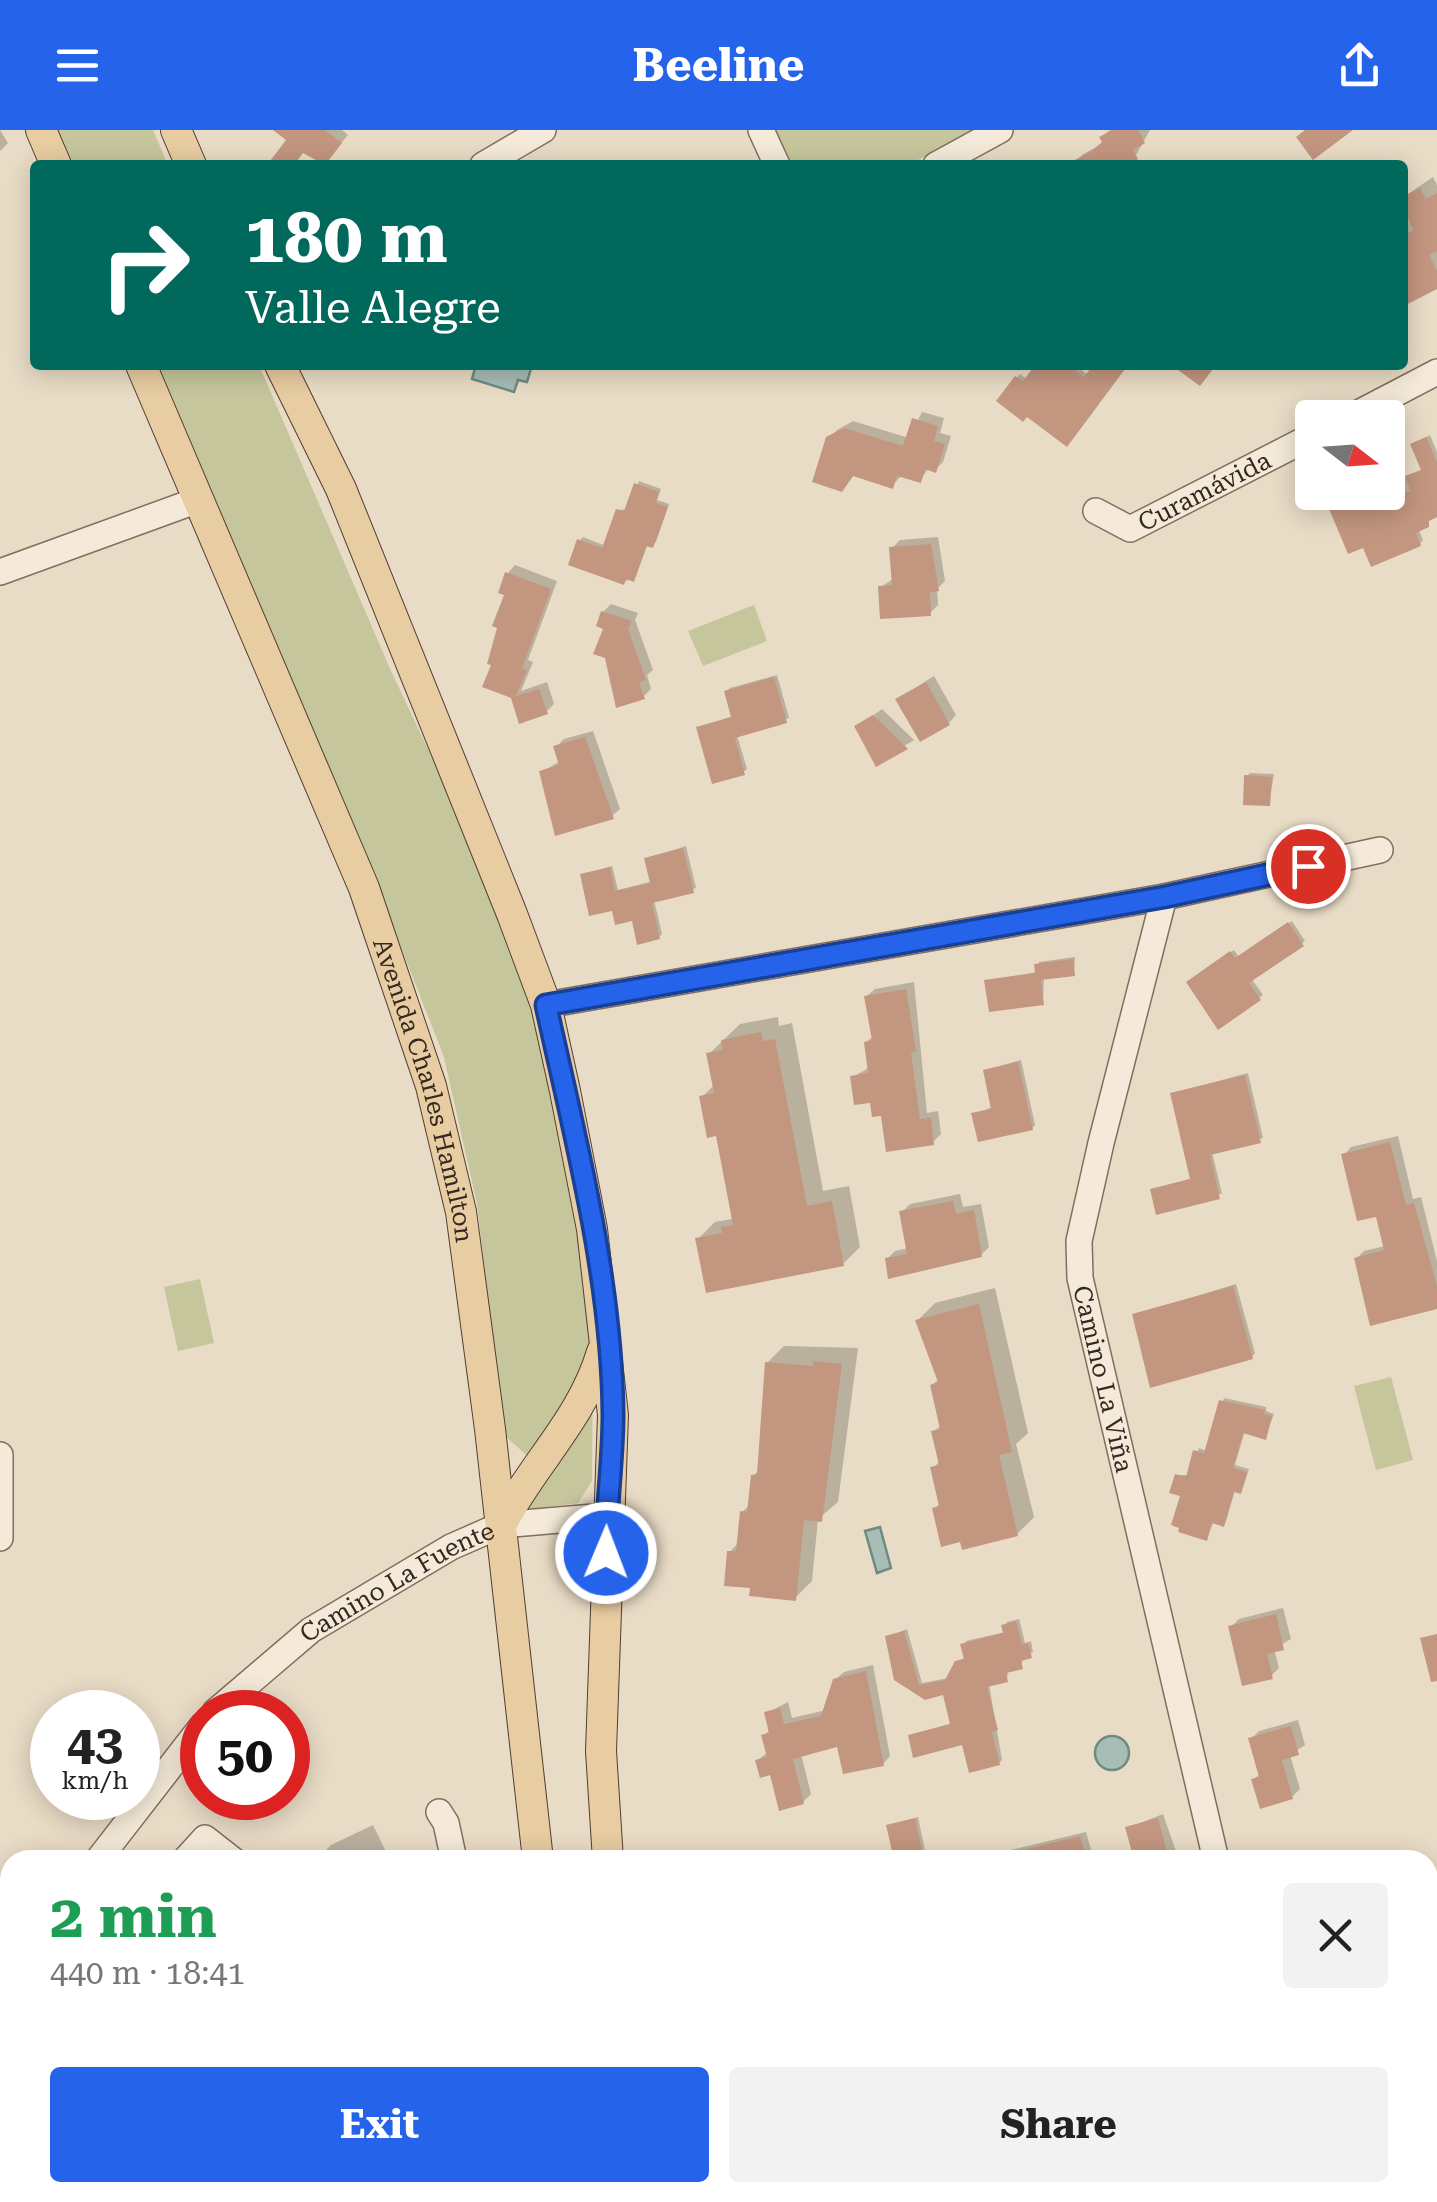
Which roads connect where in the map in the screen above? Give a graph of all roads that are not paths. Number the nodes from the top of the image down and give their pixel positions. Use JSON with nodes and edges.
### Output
{"nodes":[{"id":1,"x":41,"y":130,"type":"edge"},
{"id":2,"x":176,"y":130,"type":"edge"},
{"id":3,"x":543,"y":130,"type":"edge"},
{"id":4,"x":761,"y":130,"type":"edge"},
{"id":5,"x":1000,"y":130,"type":"edge"},
{"id":6,"x":54,"y":160,"type":"edge"},
{"id":7,"x":189,"y":160,"type":"edge"},
{"id":8,"x":492,"y":160,"type":"edge"},
{"id":9,"x":775,"y":160,"type":"edge"},
{"id":10,"x":945,"y":160,"type":"edge"},
{"id":11,"x":143,"y":370,"type":"edge"},
{"id":12,"x":282,"y":370,"type":"edge"},
{"id":13,"x":1437,"y":372,"type":"edge"},
{"id":14,"x":1383,"y":400,"type":"edge"},
{"id":15,"x":1295,"y":445,"type":"edge"},
{"id":16,"x":198,"y":500,"type":"junction"},
{"id":17,"x":1096,"y":511,"type":"dead end"},
{"id":18,"x":0,"y":572,"type":"edge"},
{"id":19,"x":1380,"y":850,"type":"dead end"},
{"id":20,"x":1164,"y":897,"type":"junction"},
{"id":21,"x":546,"y":1005,"type":"junction"},
{"id":22,"x":606,"y":1330,"type":"junction"},
{"id":23,"x":490,"y":1429,"type":"junction"},
{"id":24,"x":0,"y":1455,"type":"edge"},
{"id":25,"x":530,"y":1472,"type":"junction"},
{"id":26,"x":606,"y":1516,"type":"junction"},
{"id":27,"x":501,"y":1526,"type":"junction"},
{"id":28,"x":0,"y":1538,"type":"edge"},
{"id":29,"x":239,"y":1690,"type":"edge"},
{"id":30,"x":180,"y":1754,"type":"edge"},
{"id":31,"x":439,"y":1812,"type":"dead end"},
{"id":32,"x":106,"y":1850,"type":"edge"},
{"id":33,"x":194,"y":1850,"type":"edge"},
{"id":34,"x":220,"y":1850,"type":"edge"},
{"id":35,"x":452,"y":1850,"type":"edge"},
{"id":36,"x":537,"y":1850,"type":"edge"},
{"id":37,"x":607,"y":1850,"type":"edge"},
{"id":38,"x":1214,"y":1850,"type":"edge"}],
"edges":[{"from":1,"to":6,"type":"main road"},
{"from":2,"to":7,"type":"main road"},
{"from":3,"to":8,"type":"street"},
{"from":4,"to":9,"type":"street"},
{"from":5,"to":10,"type":"street"},
{"from":11,"to":16,"type":"main road","name":"Avenida Charles Hamilton"},
{"from":12,"to":21,"type":"main road"},
{"from":13,"to":14,"type":"street"},
{"from":15,"to":17,"type":"street","name":"Curamávida"},
{"from":16,"to":18,"type":"street"},
{"from":16,"to":23,"type":"main road","name":"Avenida Charles Hamilton"},
{"from":19,"to":20,"type":"street"},
{"from":20,"to":21,"type":"street"},
{"from":20,"to":38,"type":"street","name":"Camino La Viña"},
{"from":21,"to":22,"type":"main road"},
{"from":22,"to":25,"type":"main road"},
{"from":22,"to":26,"type":"main road"},
{"from":23,"to":25,"type":"main road"},
{"from":23,"to":27,"type":"main road","name":"Avenida Charles Hamilton"},
{"from":24,"to":28,"type":"street"},
{"from":25,"to":27,"type":"main road"},
{"from":26,"to":27,"type":"street","name":"Camino La Fuente"},
{"from":26,"to":37,"type":"main road"},
{"from":27,"to":29,"type":"street","name":"Camino La Fuente"},
{"from":27,"to":36,"type":"main road","name":"Avenida Charles Hamilton"},
{"from":30,"to":32,"type":"street"},
{"from":31,"to":35,"type":"street"},
{"from":33,"to":34,"type":"street"}]}
